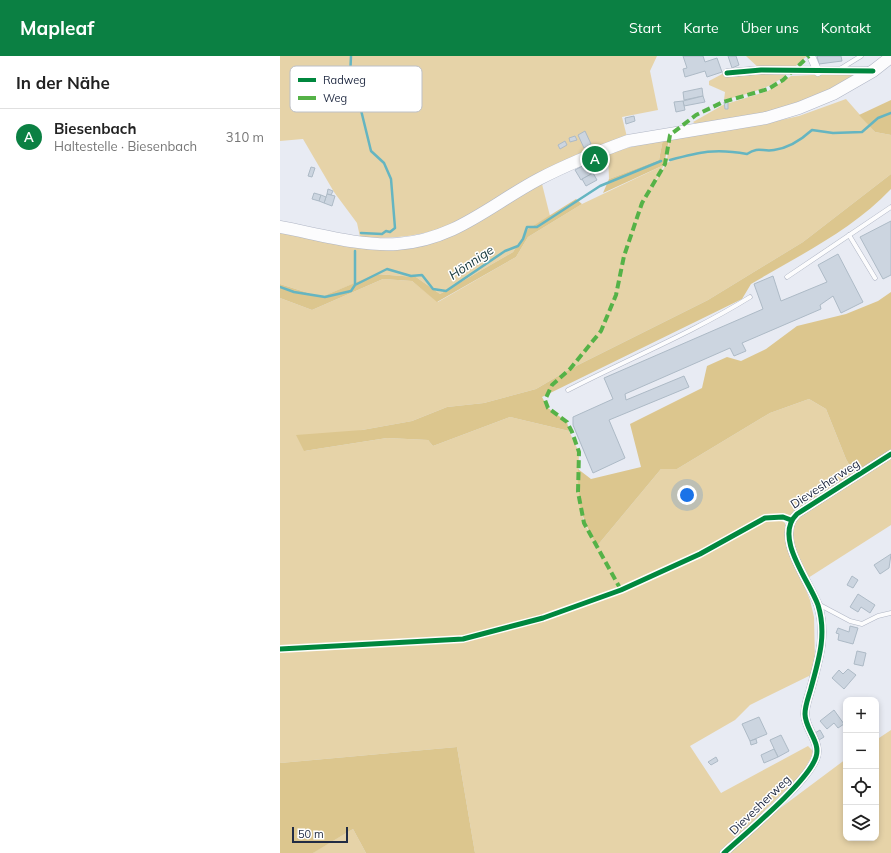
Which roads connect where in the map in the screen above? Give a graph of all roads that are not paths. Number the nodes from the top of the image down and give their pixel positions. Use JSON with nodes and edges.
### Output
{"nodes":[{"id":1,"x":811,"y":56,"type":"edge"},
{"id":2,"x":861,"y":56,"type":"edge"},
{"id":3,"x":891,"y":57,"type":"edge"},
{"id":4,"x":836,"y":71,"type":"junction"},
{"id":5,"x":873,"y":71,"type":"junction"},
{"id":6,"x":818,"y":72,"type":"junction"},
{"id":7,"x":727,"y":73,"type":"dead end"},
{"id":8,"x":891,"y":208,"type":"edge"},
{"id":9,"x":280,"y":227,"type":"edge"},
{"id":10,"x":849,"y":234,"type":"junction"},
{"id":11,"x":787,"y":277,"type":"dead end"},
{"id":12,"x":875,"y":278,"type":"dead end"},
{"id":13,"x":750,"y":297,"type":"dead end"},
{"id":14,"x":568,"y":390,"type":"dead end"},
{"id":15,"x":891,"y":454,"type":"edge"},
{"id":16,"x":818,"y":604,"type":"junction"},
{"id":17,"x":891,"y":613,"type":"edge"},
{"id":18,"x":724,"y":853,"type":"edge"}],
"edges":[{"from":1,"to":6,"type":"street"},
{"from":2,"to":4,"type":"lane"},
{"from":3,"to":5,"type":"main road"},
{"from":4,"to":5,"type":"street"},
{"from":4,"to":6,"type":"street"},
{"from":5,"to":9,"type":"main road"},
{"from":6,"to":7,"type":"street"},
{"from":8,"to":10,"type":"lane"},
{"from":10,"to":11,"type":"lane"},
{"from":10,"to":12,"type":"lane"},
{"from":13,"to":14,"type":"lane"},
{"from":15,"to":16,"type":"street","name":"Dievesherweg"},
{"from":16,"to":17,"type":"lane"},
{"from":16,"to":18,"type":"street","name":"Dievesherweg"}]}
